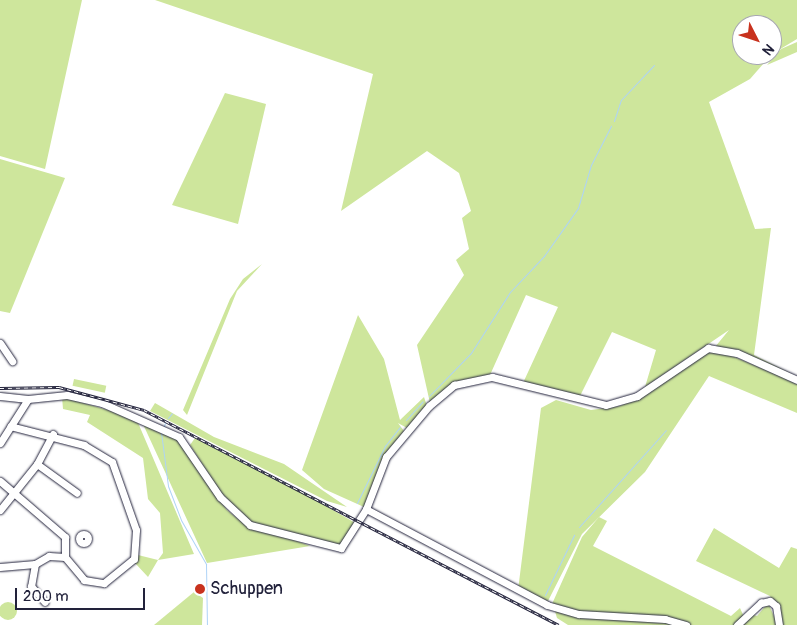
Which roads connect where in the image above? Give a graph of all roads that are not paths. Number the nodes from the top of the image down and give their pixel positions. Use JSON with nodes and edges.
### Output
{"nodes":[{"id":1,"x":1,"y":341,"type":"edge"},
{"id":2,"x":12,"y":362,"type":"dead end"},
{"id":3,"x":797,"y":380,"type":"edge"},
{"id":4,"x":0,"y":396,"type":"edge"},
{"id":5,"x":28,"y":399,"type":"junction"},
{"id":6,"x":10,"y":426,"type":"junction"},
{"id":7,"x":52,"y":434,"type":"junction"},
{"id":8,"x":0,"y":443,"type":"edge"},
{"id":9,"x":36,"y":464,"type":"junction"},
{"id":10,"x":0,"y":481,"type":"edge"},
{"id":11,"x":14,"y":493,"type":"junction"},
{"id":12,"x":77,"y":493,"type":"dead end"},
{"id":13,"x":366,"y":509,"type":"junction"},
{"id":14,"x":0,"y":510,"type":"edge"},
{"id":15,"x":79,"y":540,"type":"dead end"},
{"id":16,"x":68,"y":542,"type":"junction"},
{"id":17,"x":66,"y":554,"type":"junction"},
{"id":18,"x":35,"y":564,"type":"junction"},
{"id":19,"x":0,"y":567,"type":"edge"},
{"id":20,"x":45,"y":602,"type":"dead end"},
{"id":21,"x":686,"y":625,"type":"edge"},
{"id":22,"x":737,"y":625,"type":"edge"},
{"id":23,"x":780,"y":625,"type":"edge"}],
"edges":[{"from":1,"to":2,"type":"street"},
{"from":3,"to":13,"type":"street"},
{"from":4,"to":5,"type":"street"},
{"from":5,"to":6,"type":"street"},
{"from":5,"to":13,"type":"street"},
{"from":6,"to":7,"type":"street"},
{"from":6,"to":8,"type":"street"},
{"from":7,"to":9,"type":"street"},
{"from":7,"to":17,"type":"street"},
{"from":9,"to":11,"type":"street"},
{"from":9,"to":12,"type":"street"},
{"from":10,"to":11,"type":"street"},
{"from":11,"to":14,"type":"street"},
{"from":11,"to":16,"type":"street"},
{"from":13,"to":21,"type":"street"},
{"from":15,"to":16,"type":"street"},
{"from":16,"to":17,"type":"street"},
{"from":17,"to":18,"type":"street"},
{"from":18,"to":19,"type":"street"},
{"from":18,"to":20,"type":"street"},
{"from":22,"to":23,"type":"street"}]}
